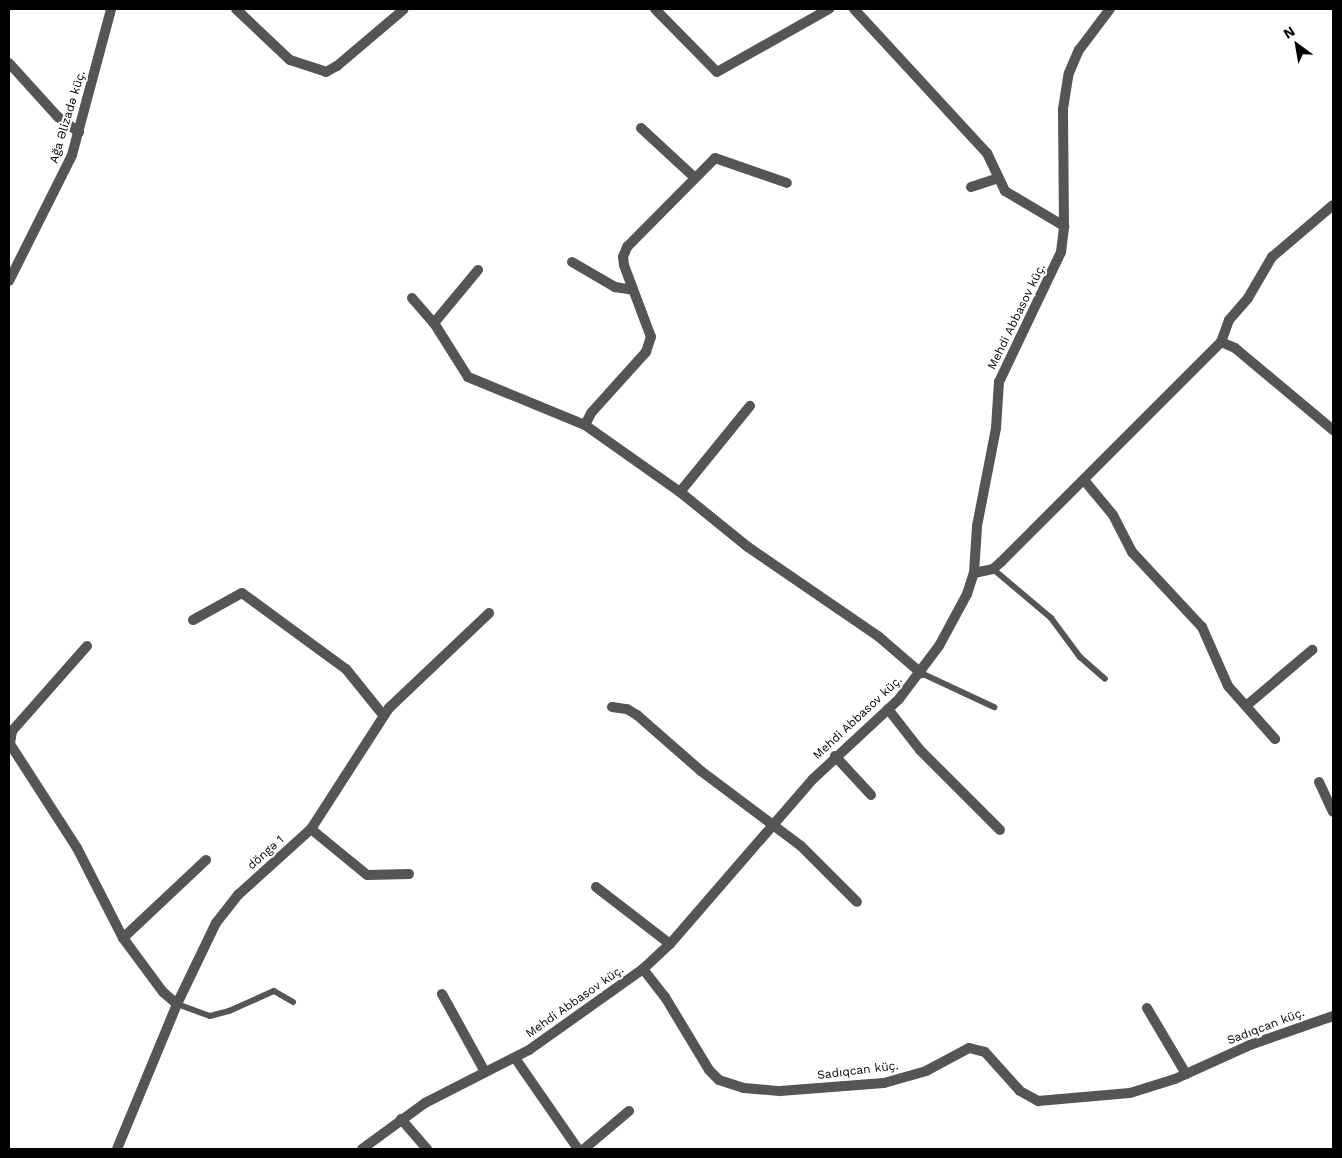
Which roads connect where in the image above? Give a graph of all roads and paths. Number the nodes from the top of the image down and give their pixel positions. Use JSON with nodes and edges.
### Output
{"nodes":[{"id":1,"x":111,"y":9,"type":"edge"},
{"id":2,"x":236,"y":9,"type":"edge"},
{"id":3,"x":655,"y":9,"type":"edge"},
{"id":4,"x":829,"y":9,"type":"edge"},
{"id":5,"x":854,"y":9,"type":"edge"},
{"id":6,"x":1110,"y":9,"type":"edge"},
{"id":7,"x":403,"y":10,"type":"edge"},
{"id":8,"x":9,"y":63,"type":"edge"},
{"id":9,"x":641,"y":128,"type":"dead end"},
{"id":10,"x":79,"y":132,"type":"junction"},
{"id":11,"x":694,"y":177,"type":"junction"},
{"id":12,"x":999,"y":178,"type":"junction"},
{"id":13,"x":787,"y":183,"type":"dead end"},
{"id":14,"x":971,"y":187,"type":"dead end"},
{"id":15,"x":1333,"y":205,"type":"edge"},
{"id":16,"x":1064,"y":226,"type":"junction"},
{"id":17,"x":572,"y":262,"type":"dead end"},
{"id":18,"x":478,"y":270,"type":"dead end"},
{"id":19,"x":9,"y":282,"type":"edge"},
{"id":20,"x":633,"y":290,"type":"junction"},
{"id":21,"x":412,"y":298,"type":"dead end"},
{"id":22,"x":434,"y":323,"type":"junction"},
{"id":23,"x":1221,"y":342,"type":"junction"},
{"id":24,"x":750,"y":406,"type":"dead end"},
{"id":25,"x":585,"y":425,"type":"junction"},
{"id":26,"x":1333,"y":430,"type":"edge"},
{"id":27,"x":1084,"y":480,"type":"junction"},
{"id":28,"x":680,"y":492,"type":"junction"},
{"id":29,"x":993,"y":569,"type":"junction"},
{"id":30,"x":974,"y":573,"type":"junction"},
{"id":31,"x":489,"y":613,"type":"dead end"},
{"id":32,"x":193,"y":620,"type":"dead end"},
{"id":33,"x":87,"y":646,"type":"dead end"},
{"id":34,"x":1312,"y":650,"type":"dead end"},
{"id":35,"x":921,"y":673,"type":"junction"},
{"id":36,"x":1105,"y":679,"type":"dead end"},
{"id":37,"x":1246,"y":706,"type":"junction"},
{"id":38,"x":612,"y":707,"type":"dead end"},
{"id":39,"x":994,"y":707,"type":"dead end"},
{"id":40,"x":888,"y":709,"type":"junction"},
{"id":41,"x":383,"y":715,"type":"junction"},
{"id":42,"x":1275,"y":738,"type":"dead end"},
{"id":43,"x":835,"y":756,"type":"junction"},
{"id":44,"x":1319,"y":782,"type":"dead end"},
{"id":45,"x":871,"y":795,"type":"dead end"},
{"id":46,"x":1333,"y":812,"type":"edge"},
{"id":47,"x":772,"y":824,"type":"junction"},
{"id":48,"x":311,"y":829,"type":"junction"},
{"id":49,"x":1000,"y":830,"type":"dead end"},
{"id":50,"x":206,"y":860,"type":"dead end"},
{"id":51,"x":409,"y":874,"type":"dead end"},
{"id":52,"x":596,"y":887,"type":"dead end"},
{"id":53,"x":857,"y":902,"type":"dead end"},
{"id":54,"x":123,"y":938,"type":"junction"},
{"id":55,"x":670,"y":944,"type":"junction"},
{"id":56,"x":643,"y":969,"type":"junction"},
{"id":57,"x":442,"y":994,"type":"dead end"},
{"id":58,"x":293,"y":1002,"type":"dead end"},
{"id":59,"x":177,"y":1004,"type":"junction"},
{"id":60,"x":1147,"y":1008,"type":"dead end"},
{"id":61,"x":1333,"y":1019,"type":"edge"},
{"id":62,"x":515,"y":1058,"type":"junction"},
{"id":63,"x":485,"y":1072,"type":"junction"},
{"id":64,"x":1186,"y":1074,"type":"junction"},
{"id":65,"x":629,"y":1112,"type":"dead end"},
{"id":66,"x":400,"y":1119,"type":"junction"},
{"id":67,"x":117,"y":1149,"type":"edge"},
{"id":68,"x":362,"y":1149,"type":"edge"},
{"id":69,"x":427,"y":1149,"type":"edge"},
{"id":70,"x":578,"y":1149,"type":"edge"},
{"id":71,"x":584,"y":1149,"type":"edge"}],
"edges":[{"from":1,"to":10,"type":"street","name":"Ağa Əlizadə küç."},
{"from":2,"to":7,"type":"street"},
{"from":3,"to":4,"type":"street"},
{"from":5,"to":12,"type":"street"},
{"from":6,"to":16,"type":"street","name":"Mehdi Abbasov küç."},
{"from":8,"to":10,"type":"street"},
{"from":9,"to":11,"type":"street"},
{"from":10,"to":19,"type":"street","name":"Ağa Əlizadə küç."},
{"from":11,"to":13,"type":"street"},
{"from":11,"to":20,"type":"street"},
{"from":12,"to":14,"type":"street"},
{"from":12,"to":16,"type":"street"},
{"from":15,"to":23,"type":"street"},
{"from":16,"to":30,"type":"street","name":"Mehdi Abbasov küç."},
{"from":17,"to":20,"type":"street"},
{"from":18,"to":22,"type":"street"},
{"from":20,"to":25,"type":"street"},
{"from":21,"to":22,"type":"street"},
{"from":22,"to":25,"type":"street"},
{"from":23,"to":26,"type":"street"},
{"from":23,"to":27,"type":"street"},
{"from":24,"to":28,"type":"street"},
{"from":25,"to":28,"type":"street"},
{"from":27,"to":29,"type":"street"},
{"from":27,"to":37,"type":"street"},
{"from":28,"to":35,"type":"street"},
{"from":29,"to":30,"type":"street"},
{"from":29,"to":36,"type":"lane"},
{"from":30,"to":35,"type":"street","name":"Mehdi Abbasov küç."},
{"from":31,"to":41,"type":"street","name":"döngə 1"},
{"from":32,"to":41,"type":"street"},
{"from":33,"to":54,"type":"street"},
{"from":34,"to":37,"type":"street"},
{"from":35,"to":39,"type":"lane"},
{"from":35,"to":40,"type":"street","name":"Mehdi Abbasov küç."},
{"from":37,"to":42,"type":"street"},
{"from":38,"to":47,"type":"street"},
{"from":40,"to":43,"type":"street","name":"Mehdi Abbasov küç."},
{"from":40,"to":49,"type":"street"},
{"from":41,"to":48,"type":"street","name":"döngə 1"},
{"from":43,"to":45,"type":"street"},
{"from":43,"to":47,"type":"street","name":"Mehdi Abbasov küç."},
{"from":44,"to":46,"type":"street"},
{"from":47,"to":53,"type":"street"},
{"from":47,"to":55,"type":"street","name":"Mehdi Abbasov küç."},
{"from":48,"to":51,"type":"street"},
{"from":48,"to":59,"type":"street","name":"döngə 1"},
{"from":50,"to":54,"type":"street"},
{"from":52,"to":55,"type":"street"},
{"from":54,"to":59,"type":"street"},
{"from":55,"to":56,"type":"street","name":"Mehdi Abbasov küç."},
{"from":56,"to":62,"type":"street","name":"Mehdi Abbasov küç."},
{"from":56,"to":64,"type":"street","name":"Sadıqcan küç."},
{"from":57,"to":63,"type":"street"},
{"from":58,"to":59,"type":"lane"},
{"from":59,"to":67,"type":"street","name":"döngə 1"},
{"from":60,"to":64,"type":"street"},
{"from":61,"to":64,"type":"street","name":"Sadıqcan küç."},
{"from":62,"to":63,"type":"street","name":"Mehdi Abbasov küç."},
{"from":62,"to":70,"type":"street"},
{"from":63,"to":66,"type":"street","name":"Mehdi Abbasov küç."},
{"from":65,"to":71,"type":"street"},
{"from":66,"to":68,"type":"street","name":"Mehdi Abbasov küç."},
{"from":66,"to":69,"type":"street"}]}
